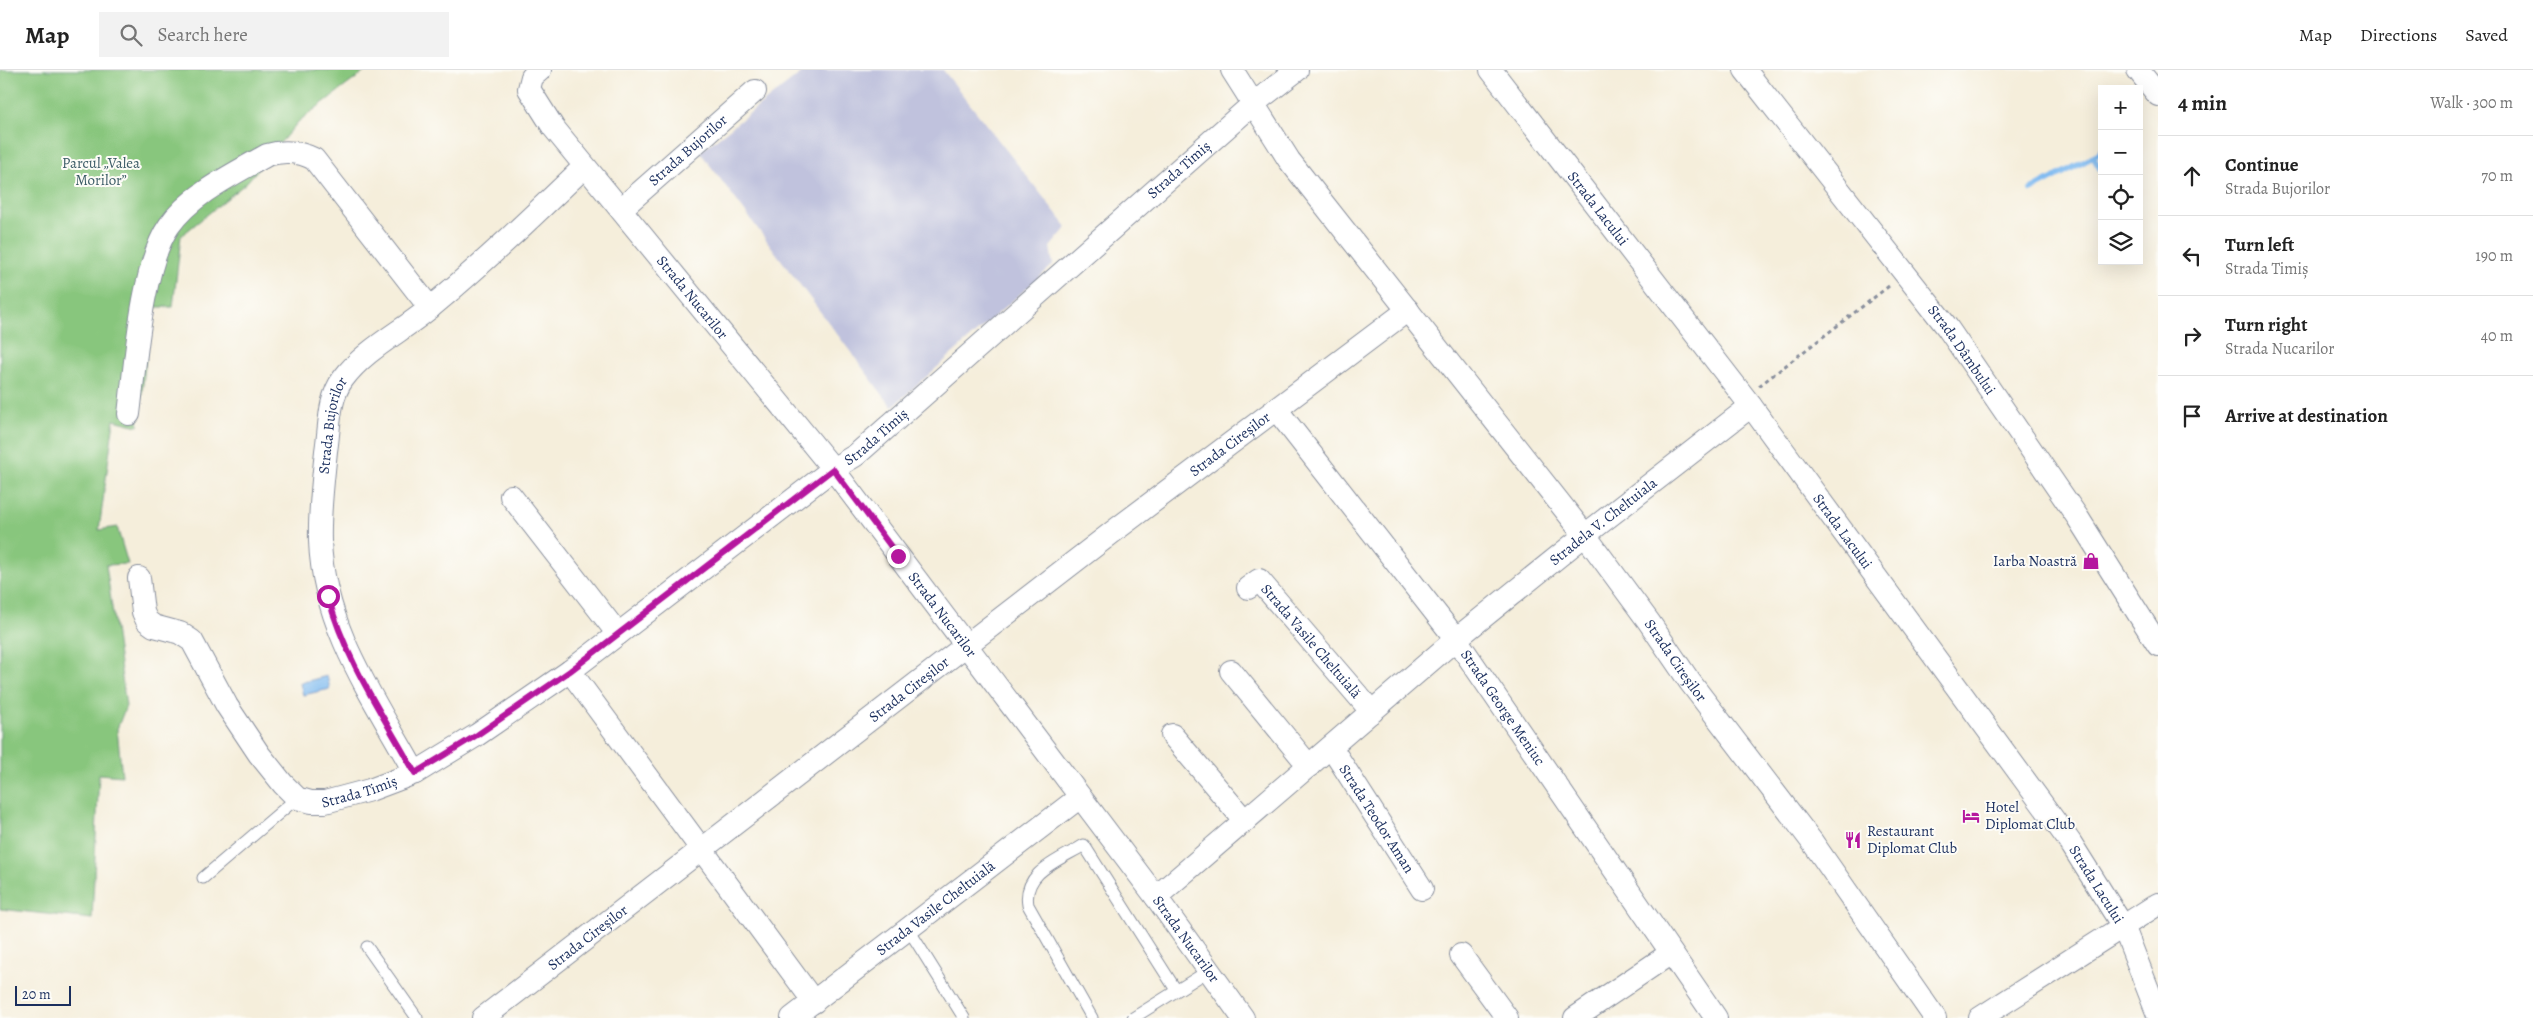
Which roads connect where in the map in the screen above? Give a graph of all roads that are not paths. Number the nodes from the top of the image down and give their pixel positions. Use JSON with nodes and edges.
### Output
{"nodes":[{"id":1,"x":1232,"y":70,"type":"edge"},
{"id":2,"x":1297,"y":70,"type":"edge"},
{"id":3,"x":1491,"y":70,"type":"edge"},
{"id":4,"x":1745,"y":70,"type":"edge"},
{"id":5,"x":2138,"y":70,"type":"edge"},
{"id":6,"x":536,"y":74,"type":"edge"},
{"id":7,"x":755,"y":91,"type":"dead end"},
{"id":8,"x":2158,"y":95,"type":"edge"},
{"id":9,"x":1253,"y":104,"type":"junction"},
{"id":10,"x":584,"y":167,"type":"junction"},
{"id":11,"x":621,"y":209,"type":"junction"},
{"id":12,"x":430,"y":308,"type":"junction"},
{"id":13,"x":1408,"y":310,"type":"junction"},
{"id":14,"x":1748,"y":401,"type":"junction"},
{"id":15,"x":1276,"y":409,"type":"junction"},
{"id":16,"x":129,"y":414,"type":"dead end"},
{"id":17,"x":833,"y":469,"type":"junction"},
{"id":18,"x":512,"y":496,"type":"dead end"},
{"id":19,"x":1585,"y":535,"type":"junction"},
{"id":20,"x":139,"y":578,"type":"dead end"},
{"id":21,"x":1248,"y":588,"type":"dead end"},
{"id":22,"x":618,"y":634,"type":"junction"},
{"id":23,"x":1456,"y":639,"type":"junction"},
{"id":24,"x":2158,"y":645,"type":"edge"},
{"id":25,"x":966,"y":647,"type":"junction"},
{"id":26,"x":570,"y":671,"type":"junction"},
{"id":27,"x":1231,"y":671,"type":"dead end"},
{"id":28,"x":1372,"y":712,"type":"junction"},
{"id":29,"x":1172,"y":735,"type":"dead end"},
{"id":30,"x":1331,"y":747,"type":"junction"},
{"id":31,"x":1309,"y":766,"type":"junction"},
{"id":32,"x":415,"y":773,"type":"junction"},
{"id":33,"x":1080,"y":797,"type":"junction"},
{"id":34,"x":297,"y":798,"type":"junction"},
{"id":35,"x":1245,"y":821,"type":"junction"},
{"id":36,"x":703,"y":850,"type":"junction"},
{"id":37,"x":202,"y":878,"type":"dead end"},
{"id":38,"x":1422,"y":889,"type":"dead end"},
{"id":39,"x":1156,"y":897,"type":"junction"},
{"id":40,"x":2158,"y":904,"type":"edge"},
{"id":41,"x":2124,"y":928,"type":"junction"},
{"id":42,"x":909,"y":930,"type":"junction"},
{"id":43,"x":367,"y":947,"type":"dead end"},
{"id":44,"x":1671,"y":953,"type":"junction"},
{"id":45,"x":1461,"y":955,"type":"dead end"},
{"id":46,"x":1208,"y":971,"type":"junction"},
{"id":47,"x":1176,"y":990,"type":"junction"},
{"id":48,"x":814,"y":1002,"type":"junction"},
{"id":49,"x":2158,"y":1015,"type":"edge"},
{"id":50,"x":417,"y":1018,"type":"edge"},
{"id":51,"x":483,"y":1018,"type":"edge"},
{"id":52,"x":792,"y":1018,"type":"edge"},
{"id":53,"x":964,"y":1018,"type":"edge"},
{"id":54,"x":1092,"y":1018,"type":"edge"},
{"id":55,"x":1133,"y":1018,"type":"edge"},
{"id":56,"x":1243,"y":1018,"type":"edge"},
{"id":57,"x":1507,"y":1018,"type":"edge"},
{"id":58,"x":1575,"y":1018,"type":"edge"},
{"id":59,"x":1716,"y":1018,"type":"edge"},
{"id":60,"x":1935,"y":1018,"type":"edge"},
{"id":61,"x":1980,"y":1018,"type":"edge"}],
"edges":[{"from":1,"to":9,"type":"street","name":"Strada Cireșilor"},
{"from":2,"to":9,"type":"street","name":"Strada Timiș"},
{"from":3,"to":14,"type":"street","name":"Strada Lacului"},
{"from":4,"to":24,"type":"street","name":"Strada Dâmbului"},
{"from":5,"to":8,"type":"street"},
{"from":6,"to":10,"type":"street","name":"Strada Nucarilor"},
{"from":7,"to":11,"type":"street","name":"Strada Bujorilor"},
{"from":9,"to":13,"type":"street","name":"Strada Cireșilor"},
{"from":9,"to":17,"type":"street","name":"Strada Timiș"},
{"from":10,"to":11,"type":"street","name":"Strada Nucarilor"},
{"from":10,"to":12,"type":"street","name":"Strada Bujorilor"},
{"from":11,"to":17,"type":"street","name":"Strada Nucarilor"},
{"from":12,"to":16,"type":"street"},
{"from":12,"to":32,"type":"street","name":"Strada Bujorilor"},
{"from":13,"to":15,"type":"street","name":"Strada Cireșilor"},
{"from":13,"to":19,"type":"street","name":"Strada Cireșilor"},
{"from":14,"to":19,"type":"street","name":"Stradela V. Cheltuiala"},
{"from":14,"to":41,"type":"street","name":"Strada Lacului"},
{"from":15,"to":23,"type":"street","name":"Strada George Meniuc"},
{"from":15,"to":25,"type":"street","name":"Strada Cireșilor"},
{"from":17,"to":22,"type":"street","name":"Strada Timiș"},
{"from":17,"to":25,"type":"street","name":"Strada Nucarilor"},
{"from":18,"to":22,"type":"street"},
{"from":19,"to":23,"type":"street","name":"Stradela V. Cheltuiala"},
{"from":19,"to":60,"type":"street","name":"Strada Cireșilor"},
{"from":20,"to":34,"type":"street"},
{"from":21,"to":28,"type":"street","name":"Strada Vasile Cheltuială"},
{"from":22,"to":26,"type":"street","name":"Strada Timiș"},
{"from":23,"to":28,"type":"street","name":"Strada Vasile Cheltuială"},
{"from":23,"to":44,"type":"street","name":"Strada George Meniuc"},
{"from":25,"to":33,"type":"street","name":"Strada Nucarilor"},
{"from":25,"to":36,"type":"street","name":"Strada Cireșilor"},
{"from":26,"to":32,"type":"street","name":"Strada Timiș"},
{"from":26,"to":36,"type":"street"},
{"from":27,"to":31,"type":"street"},
{"from":28,"to":30,"type":"street","name":"Strada Vasile Cheltuială"},
{"from":29,"to":35,"type":"street"},
{"from":30,"to":31,"type":"street","name":"Strada Vasile Cheltuială"},
{"from":30,"to":38,"type":"street","name":"Strada Teodor Aman"},
{"from":31,"to":35,"type":"street","name":"Strada Vasile Cheltuială"},
{"from":32,"to":34,"type":"street","name":"Strada Timiș"},
{"from":33,"to":39,"type":"street","name":"Strada Nucarilor"},
{"from":33,"to":42,"type":"street","name":"Strada Vasile Cheltuială"},
{"from":34,"to":37,"type":"lane"},
{"from":35,"to":39,"type":"street","name":"Strada Vasile Cheltuială"},
{"from":36,"to":48,"type":"street"},
{"from":36,"to":51,"type":"street","name":"Strada Cireșilor"},
{"from":39,"to":46,"type":"street","name":"Strada Nucarilor"},
{"from":40,"to":41,"type":"street"},
{"from":41,"to":49,"type":"street","name":"Strada Lacului"},
{"from":41,"to":61,"type":"street"},
{"from":42,"to":48,"type":"street","name":"Strada Vasile Cheltuială"},
{"from":42,"to":53,"type":"lane"},
{"from":43,"to":50,"type":"lane"},
{"from":44,"to":58,"type":"street"},
{"from":44,"to":59,"type":"street","name":"Strada George Meniuc"},
{"from":45,"to":57,"type":"street"},
{"from":46,"to":47,"type":"lane"},
{"from":46,"to":56,"type":"street","name":"Strada Nucarilor"},
{"from":47,"to":54,"type":"lane"},
{"from":47,"to":55,"type":"lane"},
{"from":48,"to":52,"type":"street","name":"Strada Vasile Cheltuială"}]}
